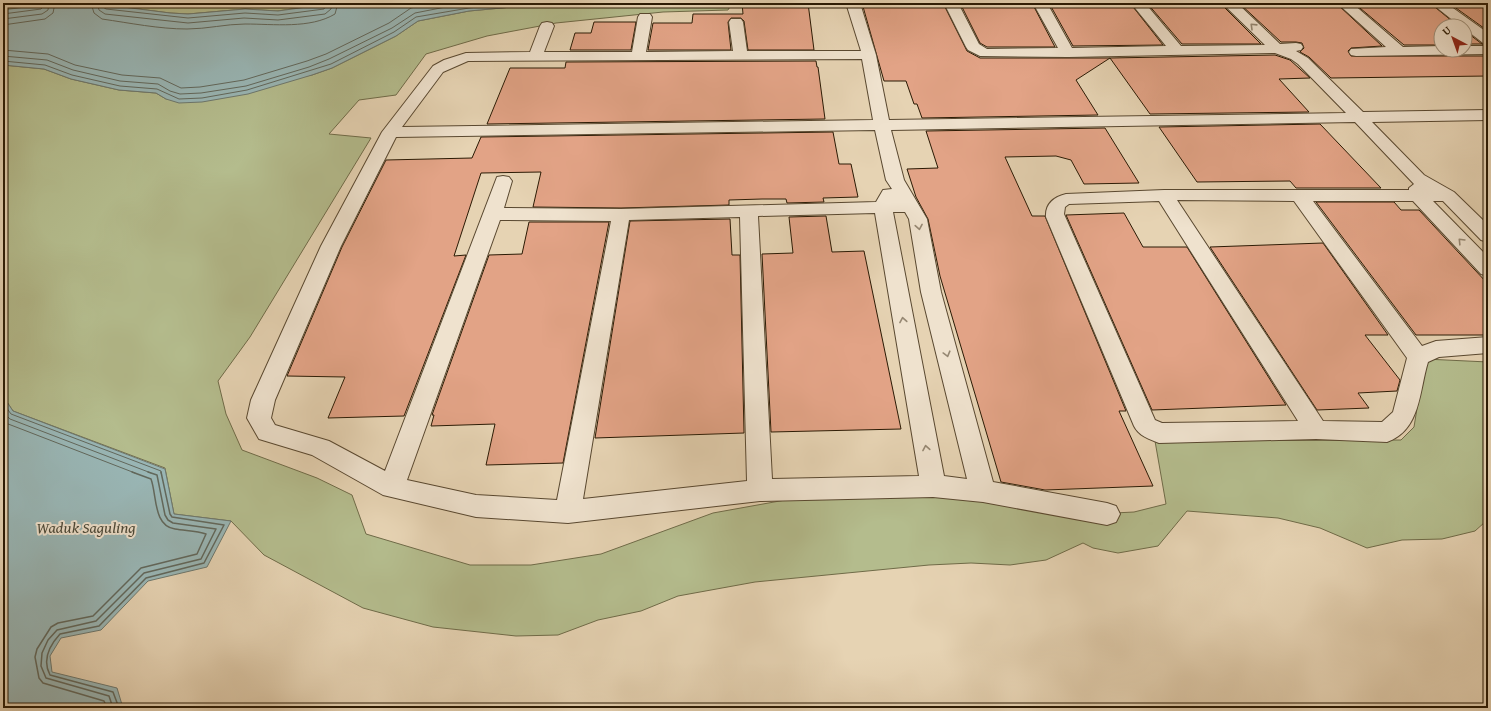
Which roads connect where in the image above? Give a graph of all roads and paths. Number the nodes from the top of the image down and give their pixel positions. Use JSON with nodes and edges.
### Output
{"nodes":[{"id":1,"x":853,"y":3,"type":"edge"},
{"id":2,"x":951,"y":3,"type":"edge"},
{"id":3,"x":1040,"y":3,"type":"edge"},
{"id":4,"x":1138,"y":3,"type":"edge"},
{"id":5,"x":1229,"y":3,"type":"edge"},
{"id":6,"x":1344,"y":3,"type":"edge"},
{"id":7,"x":1438,"y":3,"type":"edge"},
{"id":8,"x":645,"y":17,"type":"dead end"},
{"id":9,"x":736,"y":22,"type":"dead end"},
{"id":10,"x":547,"y":26,"type":"dead end"},
{"id":11,"x":1285,"y":36,"type":"dead end"},
{"id":12,"x":1488,"y":40,"type":"edge"},
{"id":13,"x":1277,"y":49,"type":"junction"},
{"id":14,"x":1178,"y":50,"type":"junction"},
{"id":15,"x":1488,"y":50,"type":"edge"},
{"id":16,"x":1296,"y":51,"type":"junction"},
{"id":17,"x":1399,"y":51,"type":"junction"},
{"id":18,"x":1356,"y":52,"type":"dead end"},
{"id":19,"x":1068,"y":53,"type":"junction"},
{"id":20,"x":869,"y":55,"type":"junction"},
{"id":21,"x":638,"y":56,"type":"junction"},
{"id":22,"x":741,"y":56,"type":"junction"},
{"id":23,"x":535,"y":57,"type":"junction"},
{"id":24,"x":1488,"y":115,"type":"edge"},
{"id":25,"x":1359,"y":117,"type":"junction"},
{"id":26,"x":882,"y":125,"type":"junction"},
{"id":27,"x":390,"y":132,"type":"junction"},
{"id":28,"x":895,"y":180,"type":"junction"},
{"id":29,"x":503,"y":181,"type":"dead end"},
{"id":30,"x":1418,"y":188,"type":"junction"},
{"id":31,"x":1164,"y":195,"type":"junction"},
{"id":32,"x":1300,"y":196,"type":"junction"},
{"id":33,"x":911,"y":206,"type":"junction"},
{"id":34,"x":883,"y":207,"type":"junction"},
{"id":35,"x":749,"y":212,"type":"junction"},
{"id":36,"x":493,"y":214,"type":"junction"},
{"id":37,"x":621,"y":215,"type":"junction"},
{"id":38,"x":1488,"y":236,"type":"edge"},
{"id":39,"x":1488,"y":269,"type":"edge"},
{"id":40,"x":1488,"y":345,"type":"edge"},
{"id":41,"x":1418,"y":357,"type":"junction"},
{"id":42,"x":1316,"y":430,"type":"junction"},
{"id":43,"x":933,"y":486,"type":"junction"},
{"id":44,"x":392,"y":487,"type":"junction"},
{"id":45,"x":760,"y":490,"type":"junction"},
{"id":46,"x":983,"y":491,"type":"junction"},
{"id":47,"x":568,"y":512,"type":"junction"},
{"id":48,"x":1107,"y":514,"type":"dead end"}],
"edges":[{"from":1,"to":20,"type":"street"},
{"from":2,"to":19,"type":"street"},
{"from":3,"to":19,"type":"street"},
{"from":4,"to":14,"type":"street"},
{"from":13,"to":5,"type":"street","one_way":true},
{"from":6,"to":17,"type":"street"},
{"from":7,"to":12,"type":"street"},
{"from":8,"to":21,"type":"street"},
{"from":9,"to":22,"type":"street"},
{"from":10,"to":23,"type":"street"},
{"from":11,"to":16,"type":"street"},
{"from":13,"to":14,"type":"street"},
{"from":13,"to":16,"type":"street"},
{"from":14,"to":19,"type":"street"},
{"from":15,"to":17,"type":"street"},
{"from":16,"to":25,"type":"street"},
{"from":17,"to":18,"type":"street"},
{"from":20,"to":22,"type":"street"},
{"from":20,"to":26,"type":"street"},
{"from":21,"to":22,"type":"street"},
{"from":21,"to":23,"type":"street"},
{"from":23,"to":27,"type":"street"},
{"from":24,"to":25,"type":"street"},
{"from":25,"to":26,"type":"street"},
{"from":25,"to":30,"type":"street"},
{"from":26,"to":27,"type":"street"},
{"from":26,"to":28,"type":"street"},
{"from":27,"to":44,"type":"street"},
{"from":28,"to":33,"type":"street"},
{"from":28,"to":34,"type":"street"},
{"from":29,"to":36,"type":"street"},
{"from":30,"to":32,"type":"street"},
{"from":30,"to":38,"type":"street"},
{"from":39,"to":30,"type":"street","one_way":true},
{"from":31,"to":32,"type":"street"},
{"from":31,"to":42,"type":"street"},
{"from":31,"to":42,"type":"street"},
{"from":32,"to":41,"type":"street"},
{"from":33,"to":34,"type":"street"},
{"from":33,"to":46,"type":"street","one_way":true},
{"from":34,"to":35,"type":"street"},
{"from":43,"to":34,"type":"street","one_way":true},
{"from":35,"to":37,"type":"street"},
{"from":35,"to":45,"type":"street"},
{"from":36,"to":37,"type":"street"},
{"from":36,"to":44,"type":"street"},
{"from":37,"to":47,"type":"street"},
{"from":40,"to":41,"type":"street"},
{"from":41,"to":42,"type":"street"},
{"from":43,"to":45,"type":"street"},
{"from":43,"to":46,"type":"street"},
{"from":44,"to":47,"type":"street"},
{"from":45,"to":47,"type":"street"},
{"from":46,"to":48,"type":"street"}]}
